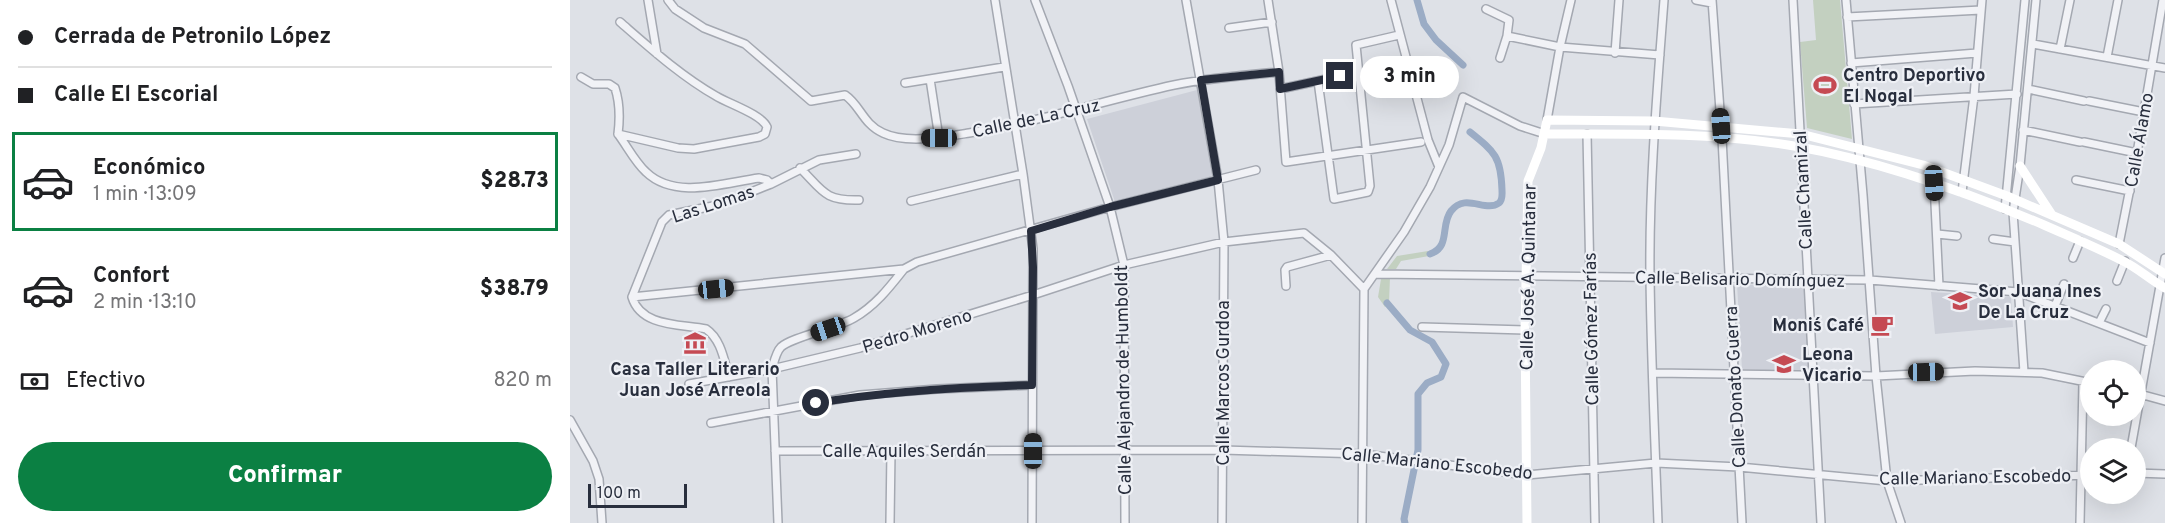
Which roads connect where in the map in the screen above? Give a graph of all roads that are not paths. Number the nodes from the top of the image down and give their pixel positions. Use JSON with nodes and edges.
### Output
{"nodes":[{"id":1,"x":648,"y":0,"type":"edge"},
{"id":2,"x":668,"y":0,"type":"edge"},
{"id":3,"x":995,"y":0,"type":"edge"},
{"id":4,"x":1035,"y":0,"type":"edge"},
{"id":5,"x":1186,"y":0,"type":"edge"},
{"id":6,"x":1268,"y":0,"type":"edge"},
{"id":7,"x":1391,"y":0,"type":"edge"},
{"id":8,"x":1571,"y":0,"type":"edge"},
{"id":9,"x":1619,"y":0,"type":"edge"},
{"id":10,"x":1664,"y":0,"type":"edge"},
{"id":11,"x":1696,"y":0,"type":"edge"},
{"id":12,"x":1793,"y":0,"type":"edge"},
{"id":13,"x":1846,"y":0,"type":"edge"},
{"id":14,"x":1982,"y":0,"type":"edge"},
{"id":15,"x":2025,"y":0,"type":"edge"},
{"id":16,"x":2036,"y":0,"type":"edge"},
{"id":17,"x":2070,"y":0,"type":"edge"},
{"id":18,"x":2118,"y":0,"type":"edge"},
{"id":19,"x":2163,"y":0,"type":"edge"},
{"id":20,"x":1712,"y":1,"type":"edge"},
{"id":21,"x":1486,"y":9,"type":"dead end"},
{"id":22,"x":1981,"y":10,"type":"junction"},
{"id":23,"x":1847,"y":17,"type":"junction"},
{"id":24,"x":620,"y":22,"type":"dead end"},
{"id":25,"x":1272,"y":22,"type":"junction"},
{"id":26,"x":1229,"y":28,"type":"dead end"},
{"id":27,"x":1399,"y":35,"type":"junction"},
{"id":28,"x":1507,"y":36,"type":"junction"},
{"id":29,"x":2033,"y":44,"type":"junction"},
{"id":30,"x":1560,"y":47,"type":"junction"},
{"id":31,"x":2060,"y":49,"type":"junction"},
{"id":32,"x":1615,"y":53,"type":"junction"},
{"id":33,"x":1977,"y":53,"type":"junction"},
{"id":34,"x":657,"y":54,"type":"junction"},
{"id":35,"x":1660,"y":55,"type":"junction"},
{"id":36,"x":2106,"y":57,"type":"junction"},
{"id":37,"x":1500,"y":58,"type":"dead end"},
{"id":38,"x":1851,"y":63,"type":"junction"},
{"id":39,"x":2152,"y":66,"type":"junction"},
{"id":40,"x":1004,"y":67,"type":"junction"},
{"id":41,"x":2165,"y":68,"type":"edge"},
{"id":42,"x":1279,"y":72,"type":"junction"},
{"id":43,"x":1359,"y":72,"type":"junction"},
{"id":44,"x":581,"y":77,"type":"dead end"},
{"id":45,"x":930,"y":79,"type":"junction"},
{"id":46,"x":1201,"y":80,"type":"junction"},
{"id":47,"x":1318,"y":81,"type":"junction"},
{"id":48,"x":905,"y":83,"type":"dead end"},
{"id":49,"x":1280,"y":89,"type":"junction"},
{"id":50,"x":2028,"y":90,"type":"junction"},
{"id":51,"x":2017,"y":94,"type":"junction"},
{"id":52,"x":1974,"y":96,"type":"junction"},
{"id":53,"x":1854,"y":104,"type":"junction"},
{"id":54,"x":1077,"y":110,"type":"junction"},
{"id":55,"x":2144,"y":112,"type":"junction"},
{"id":56,"x":1547,"y":120,"type":"junction"},
{"id":57,"x":1654,"y":121,"type":"junction"},
{"id":58,"x":1015,"y":126,"type":"junction"},
{"id":59,"x":1721,"y":126,"type":"junction"},
{"id":60,"x":2023,"y":129,"type":"junction"},
{"id":61,"x":618,"y":134,"type":"junction"},
{"id":62,"x":1545,"y":134,"type":"junction"},
{"id":63,"x":1587,"y":134,"type":"junction"},
{"id":64,"x":1801,"y":134,"type":"junction"},
{"id":65,"x":1654,"y":135,"type":"junction"},
{"id":66,"x":939,"y":138,"type":"junction"},
{"id":67,"x":1722,"y":138,"type":"junction"},
{"id":68,"x":1420,"y":142,"type":"dead end"},
{"id":69,"x":1801,"y":148,"type":"junction"},
{"id":70,"x":1858,"y":149,"type":"junction"},
{"id":71,"x":1367,"y":151,"type":"junction"},
{"id":72,"x":2137,"y":153,"type":"junction"},
{"id":73,"x":856,"y":154,"type":"dead end"},
{"id":74,"x":1328,"y":156,"type":"junction"},
{"id":75,"x":1859,"y":162,"type":"junction"},
{"id":76,"x":2020,"y":166,"type":"junction"},
{"id":77,"x":800,"y":168,"type":"junction"},
{"id":78,"x":1439,"y":168,"type":"junction"},
{"id":79,"x":1256,"y":170,"type":"dead end"},
{"id":80,"x":1023,"y":174,"type":"junction"},
{"id":81,"x":1218,"y":180,"type":"junction"},
{"id":82,"x":1964,"y":180,"type":"junction"},
{"id":83,"x":2076,"y":180,"type":"dead end"},
{"id":84,"x":1934,"y":183,"type":"junction"},
{"id":85,"x":771,"y":184,"type":"junction"},
{"id":86,"x":2130,"y":191,"type":"junction"},
{"id":87,"x":1962,"y":192,"type":"junction"},
{"id":88,"x":2011,"y":198,"type":"junction"},
{"id":89,"x":859,"y":200,"type":"dead end"},
{"id":90,"x":911,"y":201,"type":"dead end"},
{"id":91,"x":1110,"y":207,"type":"junction"},
{"id":92,"x":2009,"y":210,"type":"junction"},
{"id":93,"x":2052,"y":215,"type":"junction"},
{"id":94,"x":1031,"y":231,"type":"junction"},
{"id":95,"x":1937,"y":234,"type":"junction"},
{"id":96,"x":1957,"y":236,"type":"dead end"},
{"id":97,"x":1993,"y":240,"type":"dead end"},
{"id":98,"x":2080,"y":241,"type":"junction"},
{"id":99,"x":1224,"y":242,"type":"junction"},
{"id":100,"x":2015,"y":242,"type":"junction"},
{"id":101,"x":2119,"y":244,"type":"junction"},
{"id":102,"x":1331,"y":255,"type":"junction"},
{"id":103,"x":2073,"y":258,"type":"dead end"},
{"id":104,"x":2140,"y":258,"type":"junction"},
{"id":105,"x":2165,"y":258,"type":"edge"},
{"id":106,"x":2125,"y":261,"type":"junction"},
{"id":107,"x":1124,"y":265,"type":"junction"},
{"id":108,"x":2136,"y":268,"type":"junction"},
{"id":109,"x":904,"y":269,"type":"junction"},
{"id":110,"x":1375,"y":274,"type":"junction"},
{"id":111,"x":2164,"y":274,"type":"edge"},
{"id":112,"x":1526,"y":276,"type":"junction"},
{"id":113,"x":1590,"y":277,"type":"junction"},
{"id":114,"x":1650,"y":278,"type":"junction"},
{"id":115,"x":1730,"y":279,"type":"junction"},
{"id":116,"x":1808,"y":280,"type":"junction"},
{"id":117,"x":1870,"y":280,"type":"junction"},
{"id":118,"x":2117,"y":280,"type":"dead end"},
{"id":119,"x":2064,"y":284,"type":"dead end"},
{"id":120,"x":1286,"y":286,"type":"dead end"},
{"id":121,"x":1939,"y":286,"type":"junction"},
{"id":122,"x":2163,"y":286,"type":"edge"},
{"id":123,"x":1364,"y":289,"type":"junction"},
{"id":124,"x":2018,"y":292,"type":"junction"},
{"id":125,"x":1033,"y":295,"type":"junction"},
{"id":126,"x":632,"y":297,"type":"junction"},
{"id":127,"x":2055,"y":306,"type":"junction"},
{"id":128,"x":2106,"y":309,"type":"dead end"},
{"id":129,"x":2099,"y":323,"type":"junction"},
{"id":130,"x":1422,"y":327,"type":"dead end"},
{"id":131,"x":1525,"y":330,"type":"junction"},
{"id":132,"x":2150,"y":343,"type":"junction"},
{"id":133,"x":2146,"y":360,"type":"edge"},
{"id":134,"x":772,"y":369,"type":"junction"},
{"id":135,"x":2024,"y":372,"type":"junction"},
{"id":136,"x":1654,"y":373,"type":"junction"},
{"id":137,"x":1735,"y":373,"type":"junction"},
{"id":138,"x":1812,"y":376,"type":"junction"},
{"id":139,"x":1876,"y":376,"type":"junction"},
{"id":140,"x":729,"y":377,"type":"junction"},
{"id":141,"x":2080,"y":381,"type":"edge"},
{"id":142,"x":689,"y":384,"type":"dead end"},
{"id":143,"x":1032,"y":385,"type":"junction"},
{"id":144,"x":2146,"y":396,"type":"edge"},
{"id":145,"x":2165,"y":401,"type":"edge"},
{"id":146,"x":773,"y":411,"type":"junction"},
{"id":147,"x":570,"y":420,"type":"edge"},
{"id":148,"x":711,"y":423,"type":"dead end"},
{"id":149,"x":1223,"y":450,"type":"junction"},
{"id":150,"x":775,"y":451,"type":"junction"},
{"id":151,"x":891,"y":451,"type":"junction"},
{"id":152,"x":1033,"y":451,"type":"junction"},
{"id":153,"x":1125,"y":451,"type":"junction"},
{"id":154,"x":1363,"y":454,"type":"junction"},
{"id":155,"x":1656,"y":463,"type":"junction"},
{"id":156,"x":1739,"y":467,"type":"junction"},
{"id":157,"x":1594,"y":468,"type":"junction"},
{"id":158,"x":2146,"y":473,"type":"edge"},
{"id":159,"x":1818,"y":474,"type":"junction"},
{"id":160,"x":2165,"y":474,"type":"edge"},
{"id":161,"x":1527,"y":475,"type":"junction"},
{"id":162,"x":2080,"y":475,"type":"edge"},
{"id":163,"x":1887,"y":481,"type":"junction"},
{"id":164,"x":2080,"y":504,"type":"edge"},
{"id":165,"x":602,"y":523,"type":"edge"},
{"id":166,"x":778,"y":523,"type":"edge"},
{"id":167,"x":890,"y":523,"type":"edge"},
{"id":168,"x":1032,"y":523,"type":"edge"},
{"id":169,"x":1125,"y":523,"type":"edge"},
{"id":170,"x":1222,"y":523,"type":"edge"},
{"id":171,"x":1362,"y":523,"type":"edge"},
{"id":172,"x":1527,"y":523,"type":"edge"},
{"id":173,"x":1595,"y":523,"type":"edge"},
{"id":174,"x":1658,"y":523,"type":"edge"},
{"id":175,"x":1742,"y":523,"type":"edge"},
{"id":176,"x":1821,"y":523,"type":"edge"},
{"id":177,"x":1901,"y":523,"type":"edge"},
{"id":178,"x":2080,"y":523,"type":"edge"}],
"edges":[{"from":1,"to":34,"type":"street"},
{"from":2,"to":66,"type":"street","name":"Calle de La Cruz"},
{"from":3,"to":40,"type":"street"},
{"from":4,"to":54,"type":"street","name":"Calle Alejandro de Humboldt"},
{"from":5,"to":46,"type":"street","name":"Calle Marcos Gurdoa"},
{"from":6,"to":25,"type":"street"},
{"from":7,"to":27,"type":"street"},
{"from":8,"to":30,"type":"street","name":"Calle José A. Quintanar"},
{"from":9,"to":32,"type":"street"},
{"from":10,"to":35,"type":"street"},
{"from":11,"to":20,"type":"street"},
{"from":12,"to":64,"type":"street","name":"Calle Chamizal"},
{"from":13,"to":23,"type":"street"},
{"from":14,"to":22,"type":"street"},
{"from":15,"to":51,"type":"street"},
{"from":16,"to":29,"type":"street"},
{"from":17,"to":31,"type":"street"},
{"from":18,"to":36,"type":"street"},
{"from":19,"to":39,"type":"street","name":"Calle Álamo"},
{"from":20,"to":59,"type":"street","name":"Calle Donato Guerra"},
{"from":21,"to":28,"type":"street"},
{"from":22,"to":23,"type":"street"},
{"from":22,"to":33,"type":"street"},
{"from":23,"to":38,"type":"street"},
{"from":24,"to":34,"type":"street"},
{"from":25,"to":26,"type":"street"},
{"from":25,"to":42,"type":"street"},
{"from":27,"to":43,"type":"street"},
{"from":27,"to":78,"type":"street"},
{"from":28,"to":30,"type":"street"},
{"from":28,"to":37,"type":"street"},
{"from":29,"to":31,"type":"street"},
{"from":29,"to":50,"type":"street"},
{"from":30,"to":32,"type":"street"},
{"from":30,"to":56,"type":"street","name":"Calle José A. Quintanar"},
{"from":31,"to":36,"type":"street"},
{"from":32,"to":35,"type":"street"},
{"from":33,"to":38,"type":"street"},
{"from":33,"to":52,"type":"street"},
{"from":34,"to":61,"type":"street"},
{"from":35,"to":57,"type":"street"},
{"from":36,"to":39,"type":"street"},
{"from":38,"to":53,"type":"street"},
{"from":39,"to":41,"type":"street"},
{"from":39,"to":55,"type":"street","name":"Calle Álamo"},
{"from":40,"to":45,"type":"street"},
{"from":40,"to":58,"type":"street"},
{"from":42,"to":46,"type":"street","name":"Calle de La Cruz"},
{"from":42,"to":49,"type":"street"},
{"from":43,"to":47,"type":"street"},
{"from":43,"to":71,"type":"street"},
{"from":44,"to":61,"type":"street"},
{"from":45,"to":48,"type":"street"},
{"from":45,"to":66,"type":"street"},
{"from":46,"to":54,"type":"street","name":"Calle de La Cruz"},
{"from":46,"to":81,"type":"street","name":"Calle Marcos Gurdoa"},
{"from":47,"to":49,"type":"street"},
{"from":47,"to":74,"type":"street"},
{"from":49,"to":74,"type":"street"},
{"from":50,"to":55,"type":"street"},
{"from":50,"to":60,"type":"street"},
{"from":51,"to":52,"type":"street"},
{"from":51,"to":88,"type":"street"},
{"from":52,"to":53,"type":"street"},
{"from":52,"to":82,"type":"street"},
{"from":53,"to":70,"type":"street"},
{"from":54,"to":58,"type":"street","name":"Calle de La Cruz"},
{"from":54,"to":91,"type":"street","name":"Calle Alejandro de Humboldt"},
{"from":55,"to":72,"type":"street","name":"Calle Álamo"},
{"from":56,"to":57,"type":"street"},
{"from":56,"to":62,"type":"street","name":"Calle José A. Quintanar"},
{"from":57,"to":59,"type":"street"},
{"from":57,"to":65,"type":"street"},
{"from":58,"to":66,"type":"street","name":"Calle de La Cruz"},
{"from":58,"to":80,"type":"street"},
{"from":59,"to":64,"type":"street"},
{"from":59,"to":67,"type":"street","name":"Calle Donato Guerra"},
{"from":60,"to":72,"type":"street"},
{"from":60,"to":76,"type":"street"},
{"from":61,"to":85,"type":"street"},
{"from":62,"to":63,"type":"street"},
{"from":62,"to":78,"type":"street"},
{"from":62,"to":112,"type":"street","name":"Calle José A. Quintanar"},
{"from":63,"to":65,"type":"street"},
{"from":63,"to":113,"type":"street","name":"Calle Gómez Farías"},
{"from":64,"to":69,"type":"street","name":"Calle Chamizal"},
{"from":64,"to":70,"type":"street"},
{"from":65,"to":67,"type":"street"},
{"from":65,"to":114,"type":"street"},
{"from":67,"to":69,"type":"street"},
{"from":67,"to":115,"type":"street","name":"Calle Donato Guerra"},
{"from":68,"to":71,"type":"street"},
{"from":69,"to":75,"type":"street"},
{"from":69,"to":116,"type":"street","name":"Calle Chamizal"},
{"from":70,"to":75,"type":"street"},
{"from":70,"to":82,"type":"street"},
{"from":71,"to":74,"type":"street"},
{"from":71,"to":74,"type":"street"},
{"from":72,"to":86,"type":"street","name":"Calle Álamo"},
{"from":73,"to":77,"type":"street"},
{"from":75,"to":84,"type":"street"},
{"from":75,"to":117,"type":"street"},
{"from":76,"to":88,"type":"street"},
{"from":76,"to":93,"type":"street"},
{"from":77,"to":85,"type":"street","name":"Las Lomas"},
{"from":77,"to":89,"type":"street"},
{"from":78,"to":110,"type":"street"},
{"from":79,"to":81,"type":"street"},
{"from":80,"to":90,"type":"street"},
{"from":80,"to":94,"type":"street"},
{"from":81,"to":91,"type":"street"},
{"from":81,"to":99,"type":"street","name":"Calle Marcos Gurdoa"},
{"from":82,"to":87,"type":"street"},
{"from":82,"to":88,"type":"street"},
{"from":83,"to":86,"type":"street"},
{"from":84,"to":87,"type":"street"},
{"from":84,"to":95,"type":"street"},
{"from":85,"to":126,"type":"street","name":"Las Lomas"},
{"from":86,"to":101,"type":"street","name":"Calle Álamo"},
{"from":87,"to":92,"type":"street"},
{"from":88,"to":92,"type":"street"},
{"from":88,"to":93,"type":"street"},
{"from":91,"to":94,"type":"street"},
{"from":91,"to":107,"type":"street","name":"Calle Alejandro de Humboldt"},
{"from":92,"to":98,"type":"street"},
{"from":92,"to":100,"type":"street"},
{"from":93,"to":101,"type":"street"},
{"from":94,"to":109,"type":"street"},
{"from":94,"to":125,"type":"street"},
{"from":95,"to":96,"type":"street"},
{"from":95,"to":121,"type":"street"},
{"from":97,"to":100,"type":"street"},
{"from":98,"to":103,"type":"street"},
{"from":98,"to":106,"type":"street"},
{"from":99,"to":102,"type":"street"},
{"from":99,"to":107,"type":"street"},
{"from":99,"to":149,"type":"street","name":"Calle Marcos Gurdoa"},
{"from":100,"to":124,"type":"street"},
{"from":101,"to":104,"type":"street"},
{"from":102,"to":120,"type":"street"},
{"from":102,"to":123,"type":"street"},
{"from":104,"to":108,"type":"street"},
{"from":104,"to":111,"type":"street"},
{"from":105,"to":111,"type":"street"},
{"from":106,"to":108,"type":"street"},
{"from":106,"to":118,"type":"street"},
{"from":107,"to":125,"type":"street"},
{"from":107,"to":153,"type":"street","name":"Calle Alejandro de Humboldt"},
{"from":108,"to":122,"type":"street"},
{"from":109,"to":126,"type":"street"},
{"from":109,"to":134,"type":"street"},
{"from":110,"to":112,"type":"street","name":"Calle Belisario Domínguez"},
{"from":110,"to":123,"type":"street"},
{"from":111,"to":122,"type":"street"},
{"from":112,"to":113,"type":"street","name":"Calle Belisario Domínguez"},
{"from":112,"to":131,"type":"street","name":"Calle José A. Quintanar"},
{"from":113,"to":114,"type":"street","name":"Calle Belisario Domínguez"},
{"from":113,"to":157,"type":"street","name":"Calle Gómez Farías"},
{"from":114,"to":115,"type":"street","name":"Calle Belisario Domínguez"},
{"from":114,"to":136,"type":"street"},
{"from":115,"to":116,"type":"street","name":"Calle Belisario Domínguez"},
{"from":115,"to":137,"type":"street","name":"Calle Donato Guerra"},
{"from":116,"to":117,"type":"street","name":"Calle Belisario Domínguez"},
{"from":116,"to":138,"type":"street","name":"Calle Chamizal"},
{"from":117,"to":121,"type":"street","name":"Calle Belisario Domínguez"},
{"from":117,"to":139,"type":"street"},
{"from":119,"to":127,"type":"street"},
{"from":121,"to":124,"type":"street","name":"Calle Belisario Domínguez"},
{"from":122,"to":132,"type":"street"},
{"from":123,"to":154,"type":"street"},
{"from":124,"to":127,"type":"street","name":"Calle Belisario Domínguez"},
{"from":124,"to":135,"type":"street"},
{"from":125,"to":134,"type":"street","name":"Pedro Moreno"},
{"from":125,"to":143,"type":"street"},
{"from":126,"to":140,"type":"street"},
{"from":127,"to":129,"type":"street","name":"Calle Belisario Domínguez"},
{"from":128,"to":129,"type":"street"},
{"from":129,"to":132,"type":"street","name":"Calle Belisario Domínguez"},
{"from":130,"to":131,"type":"street"},
{"from":131,"to":161,"type":"street","name":"Calle José A. Quintanar"},
{"from":132,"to":133,"type":"street"},
{"from":134,"to":140,"type":"street","name":"Pedro Moreno"},
{"from":134,"to":146,"type":"street"},
{"from":135,"to":139,"type":"street"},
{"from":135,"to":141,"type":"street"},
{"from":136,"to":137,"type":"street"},
{"from":136,"to":155,"type":"street"},
{"from":137,"to":138,"type":"street"},
{"from":137,"to":156,"type":"street","name":"Calle Donato Guerra"},
{"from":138,"to":139,"type":"street"},
{"from":138,"to":159,"type":"street","name":"Calle Chamizal"},
{"from":139,"to":163,"type":"street"},
{"from":140,"to":142,"type":"street","name":"Pedro Moreno"},
{"from":143,"to":146,"type":"street"},
{"from":143,"to":152,"type":"street"},
{"from":144,"to":145,"type":"street"},
{"from":146,"to":148,"type":"street"},
{"from":146,"to":150,"type":"street"},
{"from":147,"to":165,"type":"street"},
{"from":149,"to":153,"type":"street","name":"Calle Mariano Escobedo"},
{"from":149,"to":154,"type":"street","name":"Calle Mariano Escobedo"},
{"from":149,"to":170,"type":"street","name":"Calle Marcos Gurdoa"},
{"from":150,"to":151,"type":"street","name":"Calle Aquiles Serdán"},
{"from":150,"to":166,"type":"street"},
{"from":151,"to":152,"type":"street","name":"Calle Aquiles Serdán"},
{"from":151,"to":167,"type":"street"},
{"from":152,"to":153,"type":"street","name":"Calle Mariano Escobedo"},
{"from":152,"to":168,"type":"street"},
{"from":153,"to":169,"type":"street","name":"Calle Alejandro de Humboldt"},
{"from":154,"to":161,"type":"street","name":"Calle Mariano Escobedo"},
{"from":154,"to":171,"type":"street"},
{"from":155,"to":156,"type":"street","name":"Calle Mariano Escobedo"},
{"from":155,"to":157,"type":"street","name":"Calle Mariano Escobedo"},
{"from":155,"to":174,"type":"street"},
{"from":156,"to":159,"type":"street","name":"Calle Mariano Escobedo"},
{"from":156,"to":175,"type":"street","name":"Calle Donato Guerra"},
{"from":157,"to":161,"type":"street","name":"Calle Mariano Escobedo"},
{"from":157,"to":173,"type":"street","name":"Calle Gómez Farías"},
{"from":158,"to":160,"type":"street"},
{"from":159,"to":163,"type":"street","name":"Calle Mariano Escobedo"},
{"from":159,"to":176,"type":"street","name":"Calle Chamizal"},
{"from":161,"to":172,"type":"street","name":"Calle José A. Quintanar"},
{"from":162,"to":163,"type":"street","name":"Calle Mariano Escobedo"},
{"from":163,"to":177,"type":"street"},
{"from":164,"to":178,"type":"street"}]}
